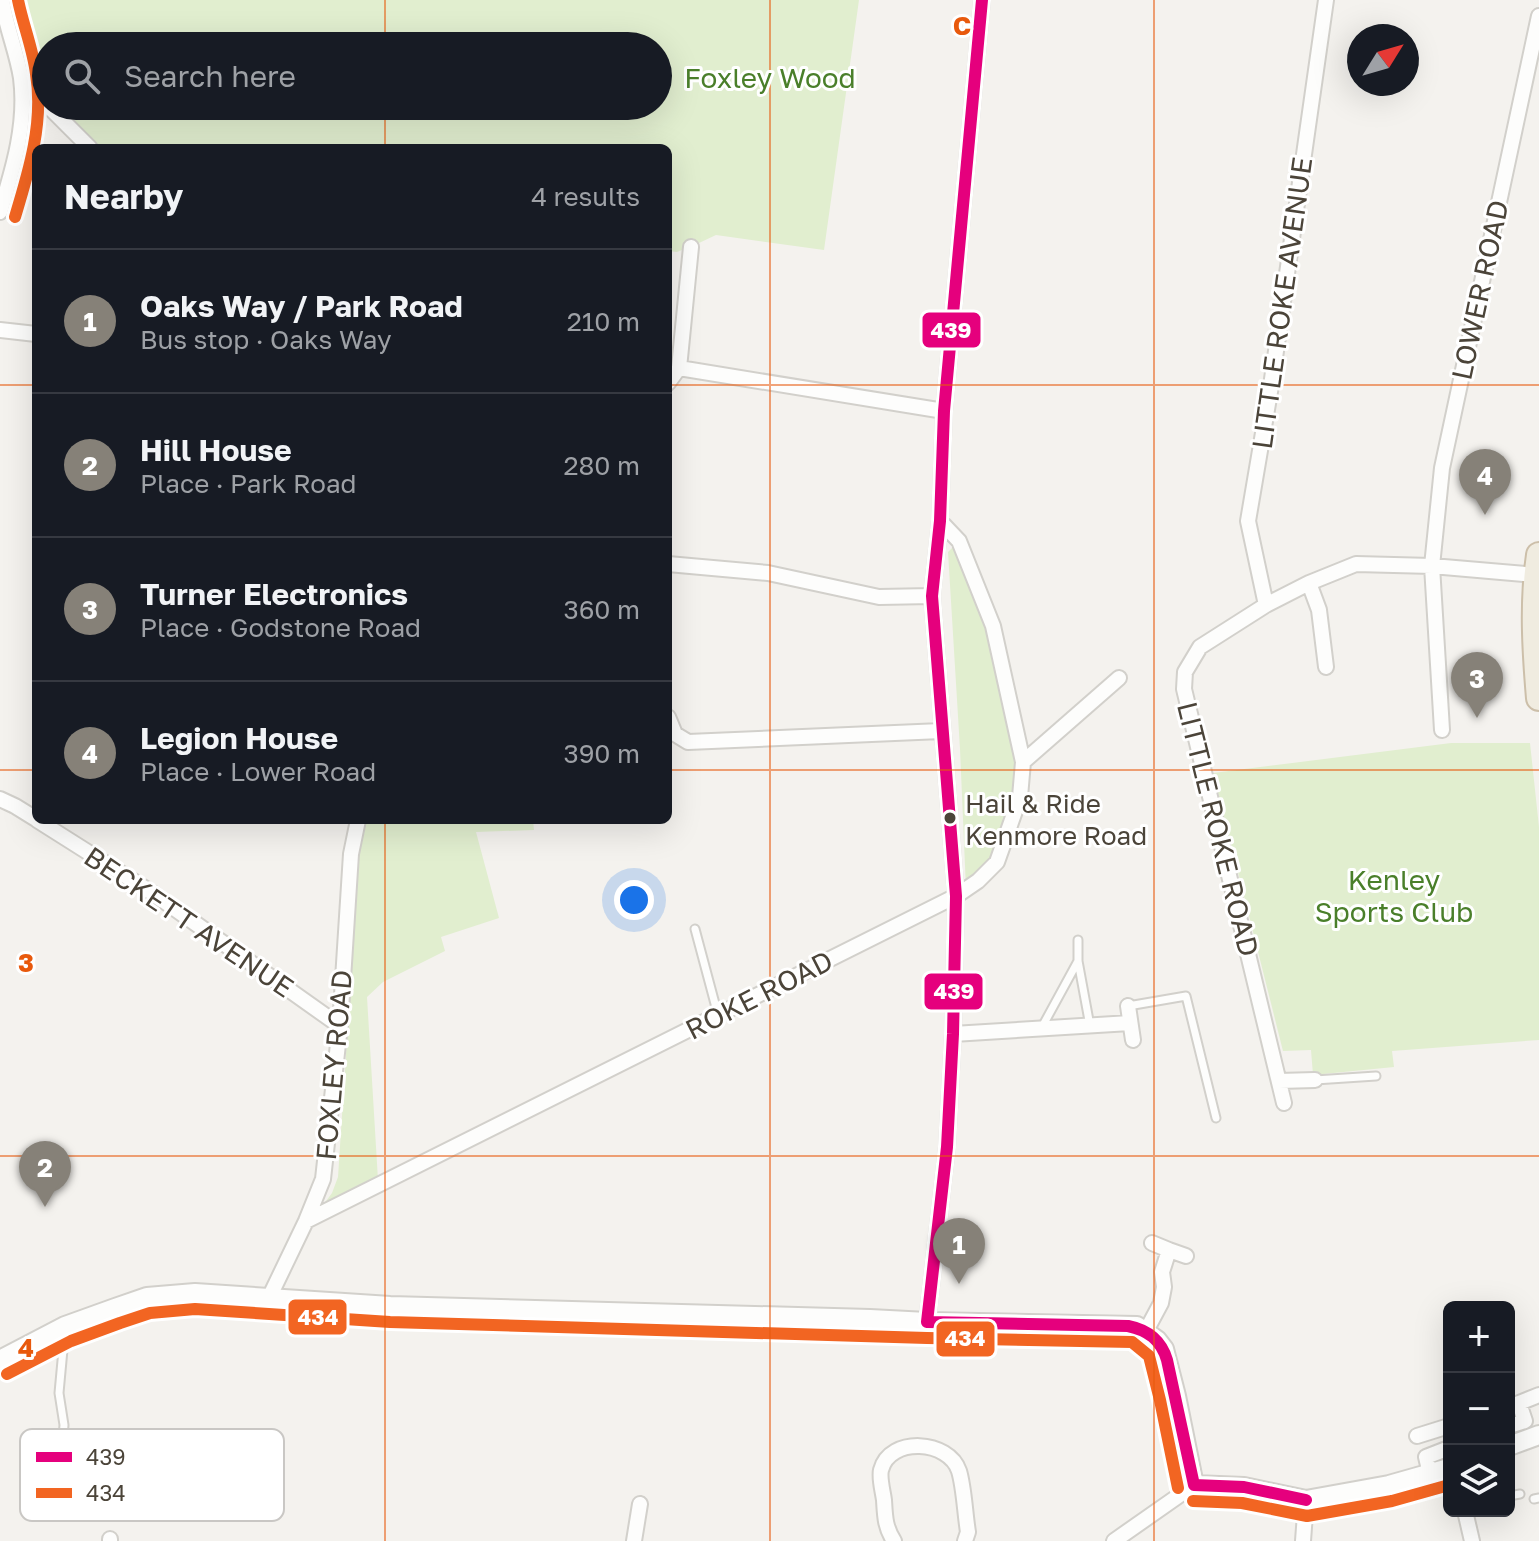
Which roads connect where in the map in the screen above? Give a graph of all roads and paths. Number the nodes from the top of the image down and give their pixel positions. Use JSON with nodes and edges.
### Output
{"nodes":[{"id":1,"x":2,"y":0,"type":"edge"},
{"id":2,"x":982,"y":0,"type":"edge"},
{"id":3,"x":1326,"y":0,"type":"edge"},
{"id":4,"x":1539,"y":16,"type":"edge"},
{"id":5,"x":21,"y":79,"type":"junction"},
{"id":6,"x":32,"y":90,"type":"edge"},
{"id":7,"x":62,"y":120,"type":"edge"},
{"id":8,"x":86,"y":144,"type":"edge"},
{"id":9,"x":1,"y":204,"type":"edge"},
{"id":10,"x":691,"y":247,"type":"dead end"},
{"id":11,"x":0,"y":330,"type":"edge"},
{"id":12,"x":32,"y":334,"type":"edge"},
{"id":13,"x":679,"y":368,"type":"junction"},
{"id":14,"x":672,"y":378,"type":"edge"},
{"id":15,"x":944,"y":411,"type":"junction"},
{"id":16,"x":940,"y":521,"type":"junction"},
{"id":17,"x":672,"y":564,"type":"edge"},
{"id":18,"x":1538,"y":565,"type":"edge"},
{"id":19,"x":1432,"y":566,"type":"junction"},
{"id":20,"x":1309,"y":583,"type":"junction"},
{"id":21,"x":932,"y":596,"type":"junction"},
{"id":22,"x":1266,"y":605,"type":"junction"},
{"id":23,"x":1326,"y":667,"type":"dead end"},
{"id":24,"x":1119,"y":678,"type":"dead end"},
{"id":25,"x":1539,"y":698,"type":"edge"},
{"id":26,"x":672,"y":727,"type":"edge"},
{"id":27,"x":1442,"y":730,"type":"dead end"},
{"id":28,"x":941,"y":731,"type":"junction"},
{"id":29,"x":1023,"y":762,"type":"junction"},
{"id":30,"x":0,"y":799,"type":"edge"},
{"id":31,"x":32,"y":818,"type":"edge"},
{"id":32,"x":42,"y":824,"type":"edge"},
{"id":33,"x":357,"y":824,"type":"edge"},
{"id":34,"x":956,"y":896,"type":"junction"},
{"id":35,"x":695,"y":929,"type":"dead end"},
{"id":36,"x":1078,"y":940,"type":"dead end"},
{"id":37,"x":1078,"y":961,"type":"junction"},
{"id":38,"x":1128,"y":1006,"type":"joint"},
{"id":39,"x":718,"y":1015,"type":"junction"},
{"id":40,"x":1130,"y":1023,"type":"junction"},
{"id":41,"x":340,"y":1026,"type":"junction"},
{"id":42,"x":1090,"y":1026,"type":"junction"},
{"id":43,"x":1041,"y":1029,"type":"junction"},
{"id":44,"x":953,"y":1034,"type":"junction"},
{"id":45,"x":1133,"y":1040,"type":"dead end"},
{"id":46,"x":1376,"y":1076,"type":"dead end"},
{"id":47,"x":1315,"y":1080,"type":"joint"},
{"id":48,"x":1279,"y":1081,"type":"junction"},
{"id":49,"x":1284,"y":1103,"type":"dead end"},
{"id":50,"x":1216,"y":1118,"type":"dead end"},
{"id":51,"x":306,"y":1221,"type":"junction"},
{"id":52,"x":1152,"y":1243,"type":"dead end"},
{"id":53,"x":1169,"y":1250,"type":"junction"},
{"id":54,"x":1186,"y":1256,"type":"dead end"},
{"id":55,"x":269,"y":1298,"type":"junction"},
{"id":56,"x":927,"y":1322,"type":"junction"},
{"id":57,"x":65,"y":1326,"type":"junction"},
{"id":58,"x":1146,"y":1331,"type":"junction"},
{"id":59,"x":0,"y":1360,"type":"edge"},
{"id":60,"x":1539,"y":1395,"type":"edge"},
{"id":61,"x":1515,"y":1405,"type":"edge"},
{"id":62,"x":1515,"y":1406,"type":"edge"},
{"id":63,"x":1515,"y":1424,"type":"edge"},
{"id":64,"x":1443,"y":1428,"type":"edge"},
{"id":65,"x":64,"y":1429,"type":"edge"},
{"id":66,"x":1539,"y":1435,"type":"edge"},
{"id":67,"x":1417,"y":1436,"type":"dead end"},
{"id":68,"x":1512,"y":1445,"type":"edge"},
{"id":69,"x":1443,"y":1450,"type":"edge"},
{"id":70,"x":1443,"y":1470,"type":"edge"},
{"id":71,"x":1430,"y":1474,"type":"junction"},
{"id":72,"x":1194,"y":1485,"type":"junction"},
{"id":73,"x":1520,"y":1494,"type":"dead end"},
{"id":74,"x":1515,"y":1495,"type":"edge"},
{"id":75,"x":1306,"y":1500,"type":"junction"},
{"id":76,"x":640,"y":1504,"type":"dead end"},
{"id":77,"x":1466,"y":1517,"type":"edge"},
{"id":78,"x":634,"y":1541,"type":"edge"},
{"id":79,"x":894,"y":1541,"type":"edge"},
{"id":80,"x":965,"y":1541,"type":"edge"},
{"id":81,"x":1114,"y":1541,"type":"edge"},
{"id":82,"x":1303,"y":1541,"type":"edge"},
{"id":83,"x":1472,"y":1541,"type":"edge"}],
"edges":[{"from":1,"to":5,"type":"street"},
{"from":2,"to":15,"type":"street"},
{"from":3,"to":22,"type":"street","name":"LITTLE ROKE AVENUE"},
{"from":4,"to":19,"type":"street","name":"LOWER ROAD"},
{"from":5,"to":6,"type":"street"},
{"from":5,"to":9,"type":"street"},
{"from":7,"to":8,"type":"street"},
{"from":10,"to":13,"type":"street"},
{"from":11,"to":12,"type":"street"},
{"from":13,"to":14,"type":"street"},
{"from":13,"to":15,"type":"street"},
{"from":15,"to":16,"type":"street"},
{"from":16,"to":21,"type":"street"},
{"from":16,"to":29,"type":"street","name":"ROKE ROAD"},
{"from":17,"to":21,"type":"street"},
{"from":18,"to":19,"type":"street","name":"LITTLE ROKE ROAD"},
{"from":18,"to":25,"type":"highway"},
{"from":19,"to":20,"type":"street","name":"LITTLE ROKE ROAD"},
{"from":19,"to":27,"type":"street","name":"LOWER ROAD"},
{"from":20,"to":22,"type":"street","name":"LITTLE ROKE ROAD"},
{"from":20,"to":23,"type":"street"},
{"from":21,"to":28,"type":"street"},
{"from":22,"to":48,"type":"street","name":"LITTLE ROKE ROAD"},
{"from":24,"to":29,"type":"street"},
{"from":26,"to":28,"type":"street"},
{"from":28,"to":34,"type":"street"},
{"from":29,"to":34,"type":"street","name":"ROKE ROAD"},
{"from":30,"to":31,"type":"street","name":"BECKETT AVENUE"},
{"from":32,"to":41,"type":"street","name":"BECKETT AVENUE"},
{"from":33,"to":41,"type":"street","name":"FOXLEY ROAD"},
{"from":34,"to":39,"type":"street","name":"ROKE ROAD"},
{"from":34,"to":44,"type":"street"},
{"from":35,"to":39,"type":"lane"},
{"from":36,"to":37,"type":"lane"},
{"from":37,"to":42,"type":"lane"},
{"from":37,"to":43,"type":"lane"},
{"from":38,"to":40,"type":"street"},
{"from":38,"to":50,"type":"lane"},
{"from":39,"to":51,"type":"street","name":"ROKE ROAD"},
{"from":40,"to":42,"type":"street"},
{"from":40,"to":45,"type":"street"},
{"from":41,"to":51,"type":"street","name":"FOXLEY ROAD"},
{"from":42,"to":43,"type":"street"},
{"from":43,"to":44,"type":"street"},
{"from":44,"to":56,"type":"street"},
{"from":46,"to":47,"type":"lane"},
{"from":47,"to":48,"type":"street"},
{"from":48,"to":49,"type":"street","name":"LITTLE ROKE ROAD"},
{"from":51,"to":55,"type":"street","name":"FOXLEY ROAD"},
{"from":52,"to":53,"type":"street"},
{"from":53,"to":54,"type":"street"},
{"from":53,"to":58,"type":"street"},
{"from":55,"to":56,"type":"street"},
{"from":55,"to":57,"type":"street"},
{"from":56,"to":58,"type":"street"},
{"from":57,"to":59,"type":"street"},
{"from":57,"to":65,"type":"lane"},
{"from":58,"to":72,"type":"street"},
{"from":60,"to":61,"type":"street"},
{"from":62,"to":63,"type":"street"},
{"from":64,"to":67,"type":"street"},
{"from":66,"to":68,"type":"street"},
{"from":69,"to":71,"type":"street"},
{"from":70,"to":71,"type":"street"},
{"from":71,"to":75,"type":"street"},
{"from":72,"to":75,"type":"street"},
{"from":72,"to":81,"type":"street"},
{"from":73,"to":74,"type":"lane"},
{"from":75,"to":82,"type":"street"},
{"from":76,"to":78,"type":"street"},
{"from":77,"to":83,"type":"street"},
{"from":79,"to":80,"type":"street"}]}
